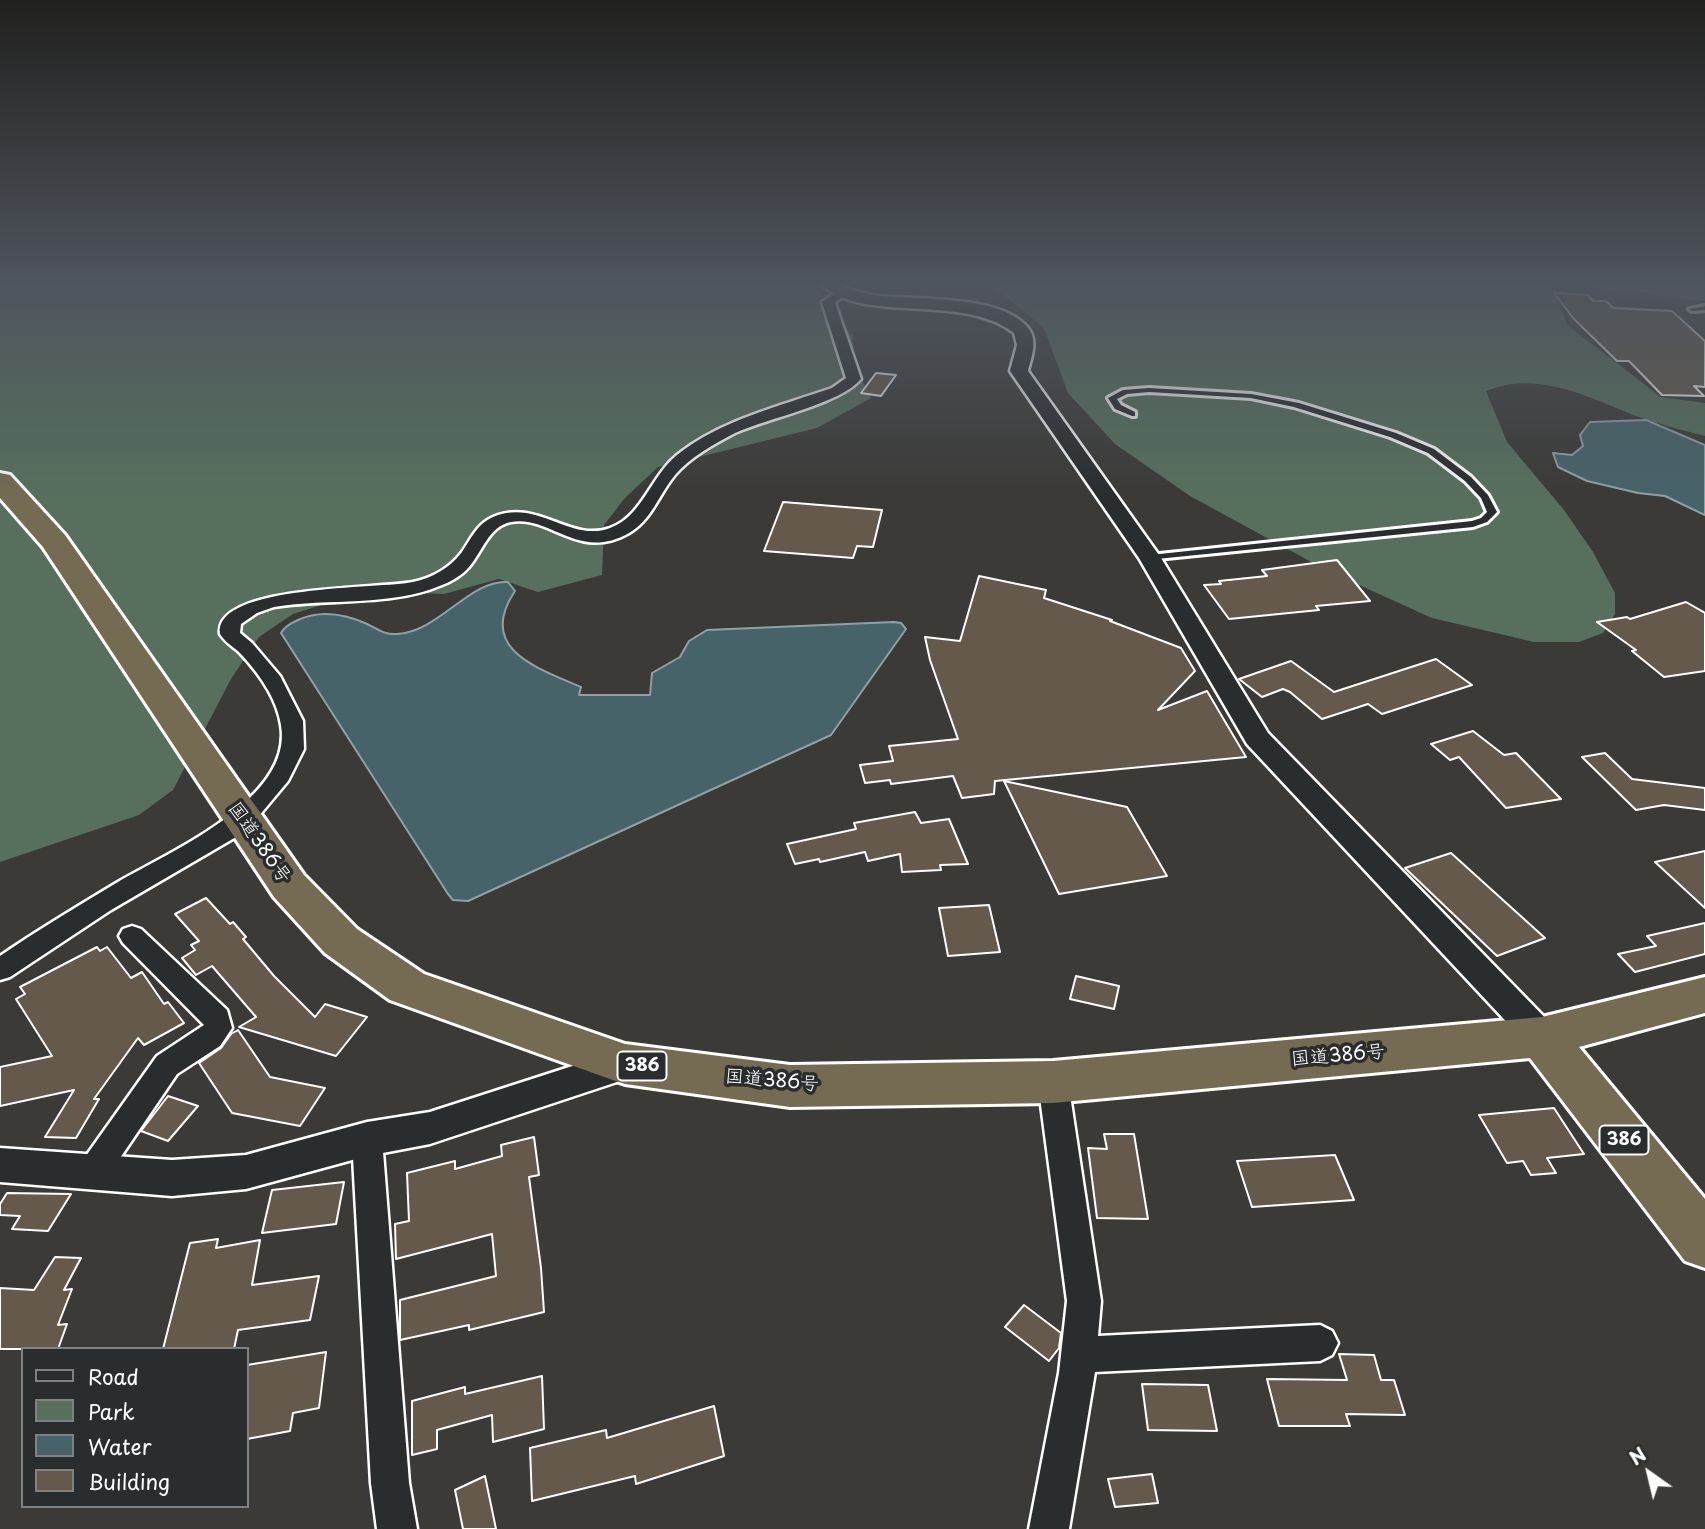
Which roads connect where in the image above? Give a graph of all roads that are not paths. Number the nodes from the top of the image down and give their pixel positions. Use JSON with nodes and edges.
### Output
{"nodes":[{"id":1,"x":846,"y":355,"type":"edge"},
{"id":2,"x":1022,"y":355,"type":"edge"},
{"id":3,"x":1132,"y":414,"type":"dead end"},
{"id":4,"x":0,"y":481,"type":"edge"},
{"id":5,"x":1150,"y":558,"type":"junction"},
{"id":6,"x":242,"y":820,"type":"junction"},
{"id":7,"x":132,"y":936,"type":"dead end"},
{"id":8,"x":0,"y":970,"type":"edge"},
{"id":9,"x":1705,"y":996,"type":"edge"},
{"id":10,"x":1542,"y":1037,"type":"junction"},
{"id":11,"x":625,"y":1064,"type":"junction"},
{"id":12,"x":1052,"y":1082,"type":"junction"},
{"id":13,"x":367,"y":1139,"type":"junction"},
{"id":14,"x":0,"y":1165,"type":"edge"},
{"id":15,"x":92,"y":1173,"type":"junction"},
{"id":16,"x":1705,"y":1242,"type":"edge"},
{"id":17,"x":1320,"y":1343,"type":"dead end"},
{"id":18,"x":1079,"y":1355,"type":"junction"},
{"id":19,"x":397,"y":1529,"type":"edge"},
{"id":20,"x":1049,"y":1529,"type":"edge"}],
"edges":[{"from":1,"to":6,"type":"street"},
{"from":2,"to":5,"type":"street"},
{"from":3,"to":5,"type":"lane"},
{"from":4,"to":6,"type":"highway","name":"国道386号","number":"386"},
{"from":5,"to":10,"type":"street"},
{"from":6,"to":8,"type":"street"},
{"from":6,"to":11,"type":"highway","name":"国道386号","number":"386"},
{"from":7,"to":15,"type":"street"},
{"from":9,"to":10,"type":"highway","number":"386"},
{"from":10,"to":12,"type":"highway","name":"国道386号","number":"386"},
{"from":10,"to":16,"type":"highway","number":"386"},
{"from":11,"to":12,"type":"highway","name":"国道386号","number":"386"},
{"from":11,"to":13,"type":"street"},
{"from":12,"to":18,"type":"street"},
{"from":13,"to":15,"type":"street"},
{"from":13,"to":19,"type":"street"},
{"from":14,"to":15,"type":"street"},
{"from":17,"to":18,"type":"street"},
{"from":18,"to":20,"type":"street"}]}
